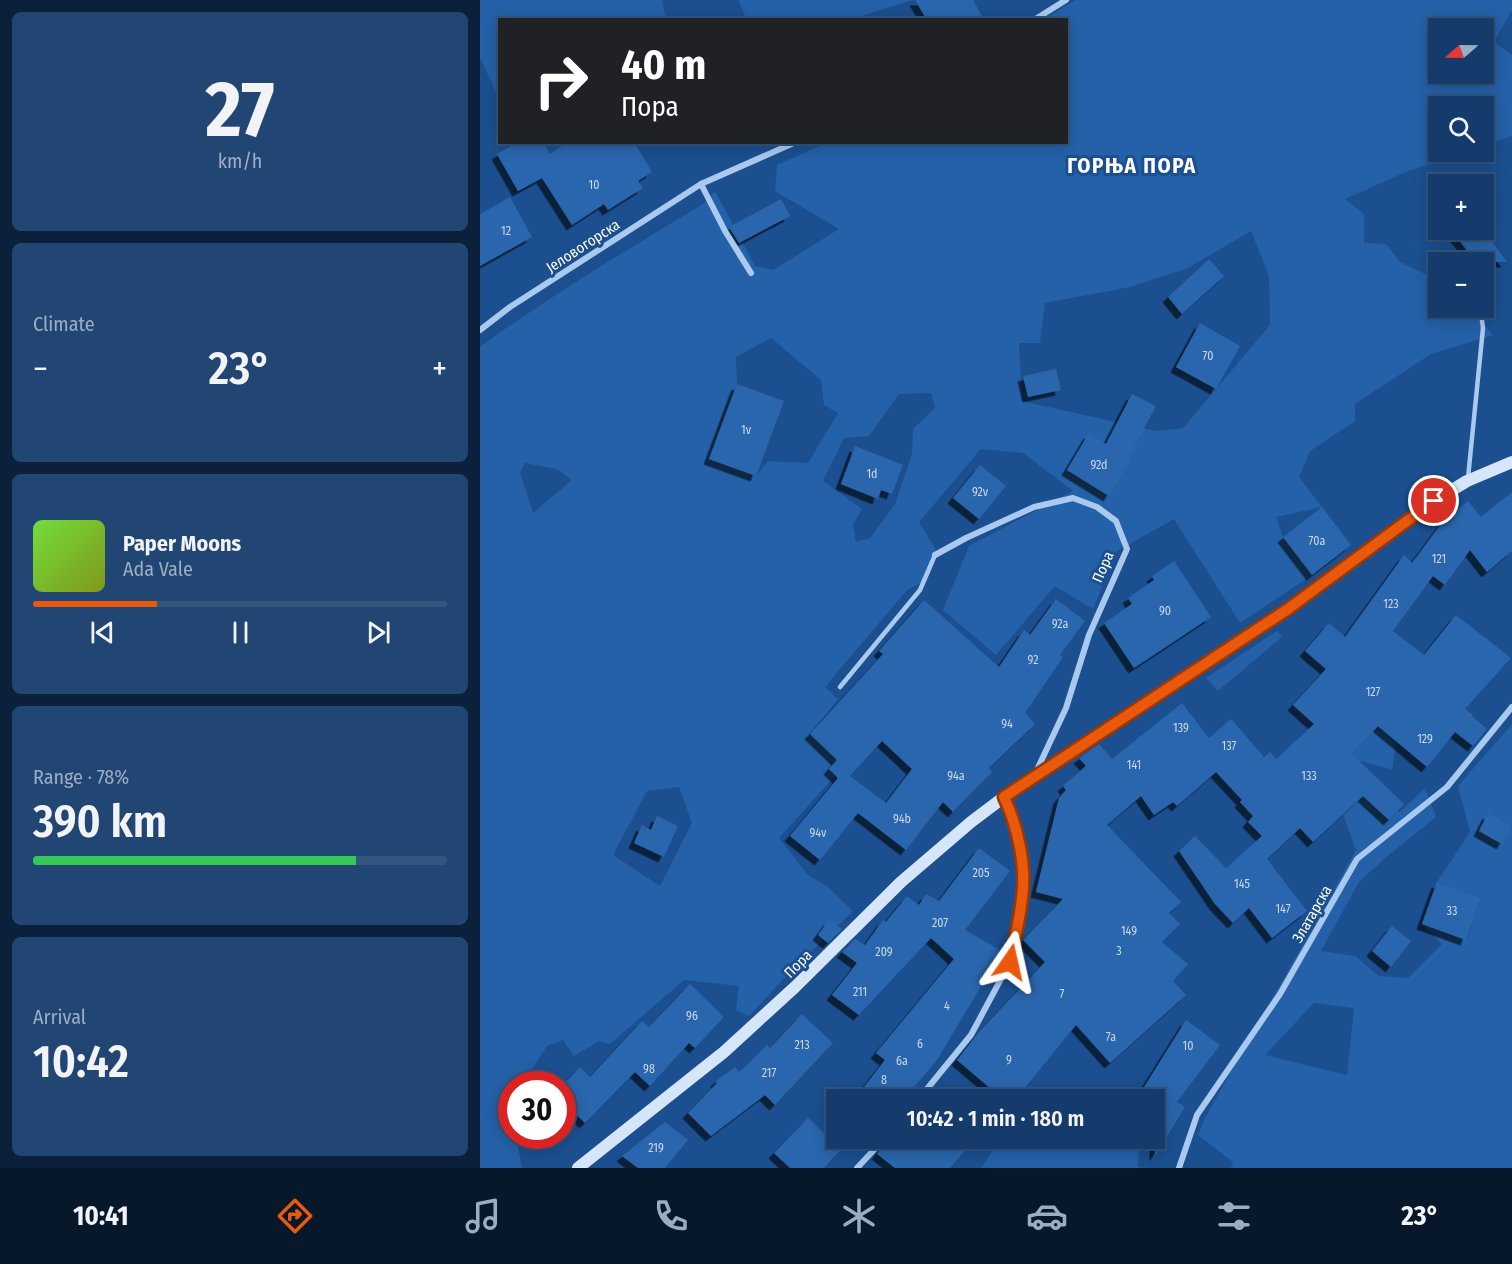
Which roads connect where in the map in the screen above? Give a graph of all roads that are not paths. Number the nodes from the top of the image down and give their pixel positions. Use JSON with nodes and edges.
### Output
{"nodes":[{"id":1,"x":1066,"y":0,"type":"edge"},
{"id":2,"x":1037,"y":18,"type":"edge"},
{"id":3,"x":791,"y":144,"type":"edge"},
{"id":4,"x":701,"y":184,"type":"junction"},
{"id":5,"x":751,"y":273,"type":"dead end"},
{"id":6,"x":1482,"y":318,"type":"edge"},
{"id":7,"x":480,"y":330,"type":"edge"},
{"id":8,"x":1512,"y":462,"type":"edge"},
{"id":9,"x":1467,"y":481,"type":"junction"},
{"id":10,"x":935,"y":555,"type":"joint"},
{"id":11,"x":840,"y":687,"type":"dead end"},
{"id":12,"x":1512,"y":707,"type":"edge"},
{"id":13,"x":1035,"y":776,"type":"junction"},
{"id":14,"x":1004,"y":797,"type":"junction"},
{"id":15,"x":927,"y":1089,"type":"edge"},
{"id":16,"x":875,"y":1149,"type":"edge"},
{"id":17,"x":578,"y":1168,"type":"edge"},
{"id":18,"x":857,"y":1168,"type":"edge"},
{"id":19,"x":1179,"y":1168,"type":"edge"}],
"edges":[{"from":1,"to":2,"type":"street"},
{"from":3,"to":4,"type":"street","name":"Јеловогорска"},
{"from":4,"to":5,"type":"street"},
{"from":4,"to":7,"type":"street","name":"Јеловогорска"},
{"from":6,"to":9,"type":"lane"},
{"from":8,"to":9,"type":"street","name":"Пора"},
{"from":9,"to":13,"type":"street","name":"Пора"},
{"from":10,"to":11,"type":"lane"},
{"from":10,"to":13,"type":"street","name":"Пора"},
{"from":12,"to":19,"type":"street","name":"Златарска"},
{"from":13,"to":14,"type":"street","name":"Пора"},
{"from":14,"to":15,"type":"street"},
{"from":14,"to":17,"type":"street","name":"Пора"},
{"from":16,"to":18,"type":"street"}]}
